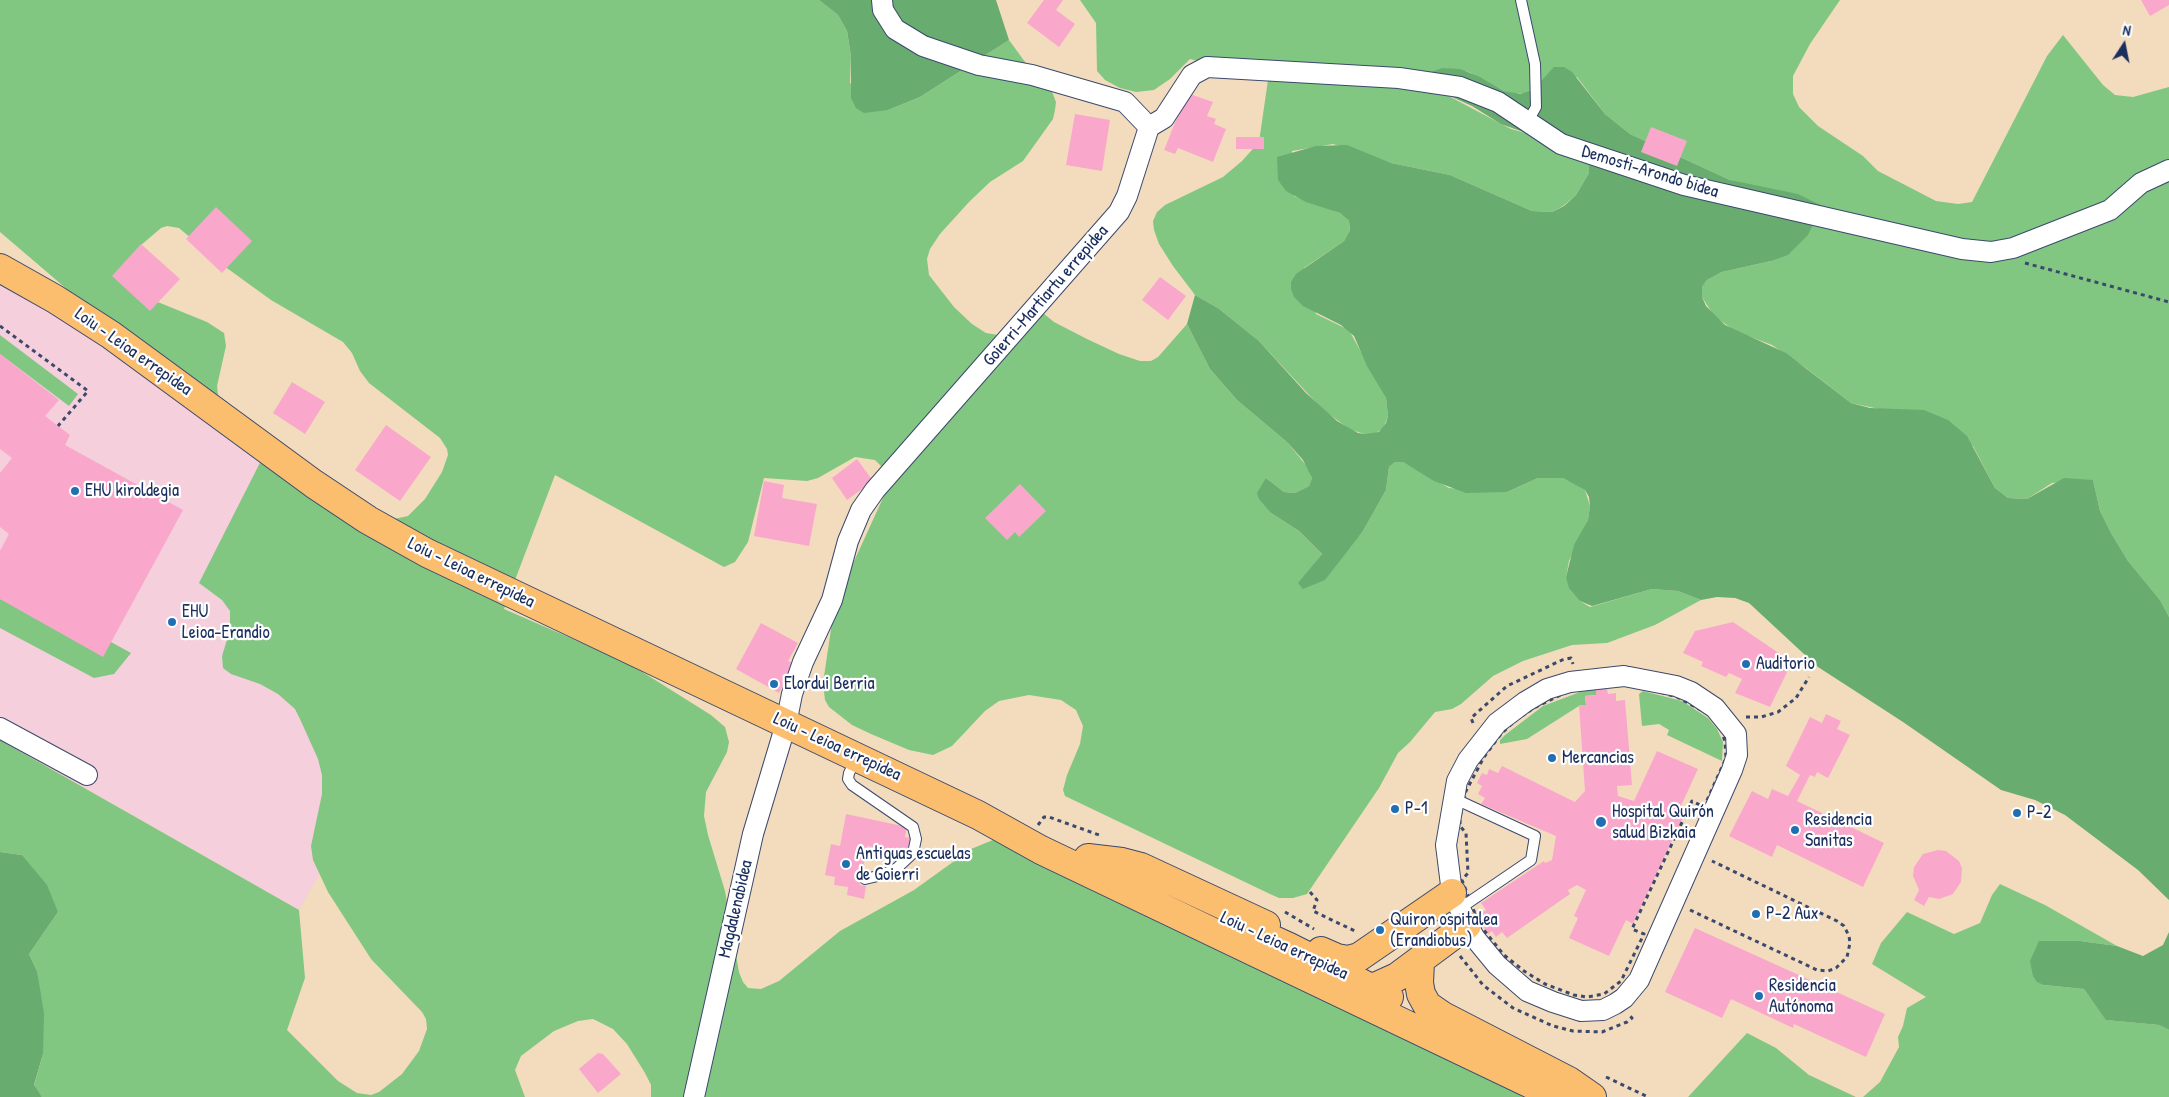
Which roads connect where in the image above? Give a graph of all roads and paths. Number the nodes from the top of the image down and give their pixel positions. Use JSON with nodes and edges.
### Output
{"nodes":[{"id":1,"x":882,"y":0,"type":"edge"},
{"id":2,"x":1522,"y":0,"type":"edge"},
{"id":3,"x":1528,"y":121,"type":"junction"},
{"id":4,"x":1149,"y":127,"type":"junction"},
{"id":5,"x":2169,"y":170,"type":"edge"},
{"id":6,"x":2023,"y":263,"type":"dead end"},
{"id":7,"x":0,"y":268,"type":"edge"},
{"id":8,"x":2169,"y":302,"type":"edge"},
{"id":9,"x":0,"y":326,"type":"edge"},
{"id":10,"x":58,"y":426,"type":"dead end"},
{"id":11,"x":1574,"y":668,"type":"dead end"},
{"id":12,"x":1809,"y":677,"type":"dead end"},
{"id":13,"x":1741,"y":716,"type":"dead end"},
{"id":14,"x":786,"y":724,"type":"junction"},
{"id":15,"x":0,"y":728,"type":"edge"},
{"id":16,"x":1475,"y":737,"type":"junction"},
{"id":17,"x":857,"y":757,"type":"junction"},
{"id":18,"x":87,"y":775,"type":"dead end"},
{"id":19,"x":1458,"y":800,"type":"junction"},
{"id":20,"x":978,"y":815,"type":"junction"},
{"id":21,"x":1088,"y":858,"type":"junction"},
{"id":22,"x":865,"y":879,"type":"dead end"},
{"id":23,"x":1310,"y":892,"type":"dead end"},
{"id":24,"x":1462,"y":907,"type":"junction"},
{"id":25,"x":1185,"y":918,"type":"junction"},
{"id":26,"x":1415,"y":918,"type":"junction"},
{"id":27,"x":1362,"y":933,"type":"dead end"},
{"id":28,"x":1426,"y":956,"type":"junction"},
{"id":29,"x":1372,"y":988,"type":"junction"},
{"id":30,"x":694,"y":1097,"type":"edge"},
{"id":31,"x":1558,"y":1097,"type":"edge"},
{"id":32,"x":1580,"y":1097,"type":"edge"},
{"id":33,"x":1592,"y":1097,"type":"edge"}],
"edges":[{"from":1,"to":4,"type":"street"},
{"from":2,"to":3,"type":"lane"},
{"from":3,"to":4,"type":"street","name":"Demosti-Arondo bidea"},
{"from":3,"to":5,"type":"street","name":"Demosti-Arondo bidea"},
{"from":4,"to":14,"type":"street","name":"Goierri-Martiartu errepidea"},
{"from":6,"to":8,"type":"path"},
{"from":7,"to":14,"type":"main road","name":"Loiu - Leioa errepidea"},
{"from":9,"to":10,"type":"path"},
{"from":11,"to":16,"type":"path"},
{"from":12,"to":13,"type":"path"},
{"from":14,"to":17,"type":"main road","name":"Loiu - Leioa errepidea"},
{"from":14,"to":30,"type":"street","name":"Magdalenabidea"},
{"from":15,"to":18,"type":"street"},
{"from":16,"to":19,"type":"street"},
{"from":16,"to":24,"type":"street"},
{"from":17,"to":20,"type":"main road","name":"Loiu - Leioa errepidea"},
{"from":17,"to":22,"type":"lane"},
{"from":19,"to":24,"type":"street"},
{"from":19,"to":24,"type":"path"},
{"from":19,"to":24,"type":"lane"},
{"from":19,"to":24,"type":"path"},
{"from":20,"to":21,"type":"main road","name":"Loiu - Leioa errepidea"},
{"from":20,"to":25,"type":"main road","name":"Loiu - Leioa errepidea"},
{"from":21,"to":26,"type":"main road"},
{"from":21,"to":29,"type":"main road","name":"Loiu - Leioa errepidea"},
{"from":23,"to":27,"type":"path"},
{"from":24,"to":26,"type":"main road"},
{"from":24,"to":28,"type":"main road"},
{"from":25,"to":29,"type":"main road"},
{"from":25,"to":31,"type":"main road","name":"Loiu - Leioa errepidea"},
{"from":26,"to":28,"type":"main road"},
{"from":28,"to":29,"type":"main road"},
{"from":28,"to":33,"type":"main road"},
{"from":29,"to":32,"type":"main road","name":"Loiu - Leioa errepidea"}]}
